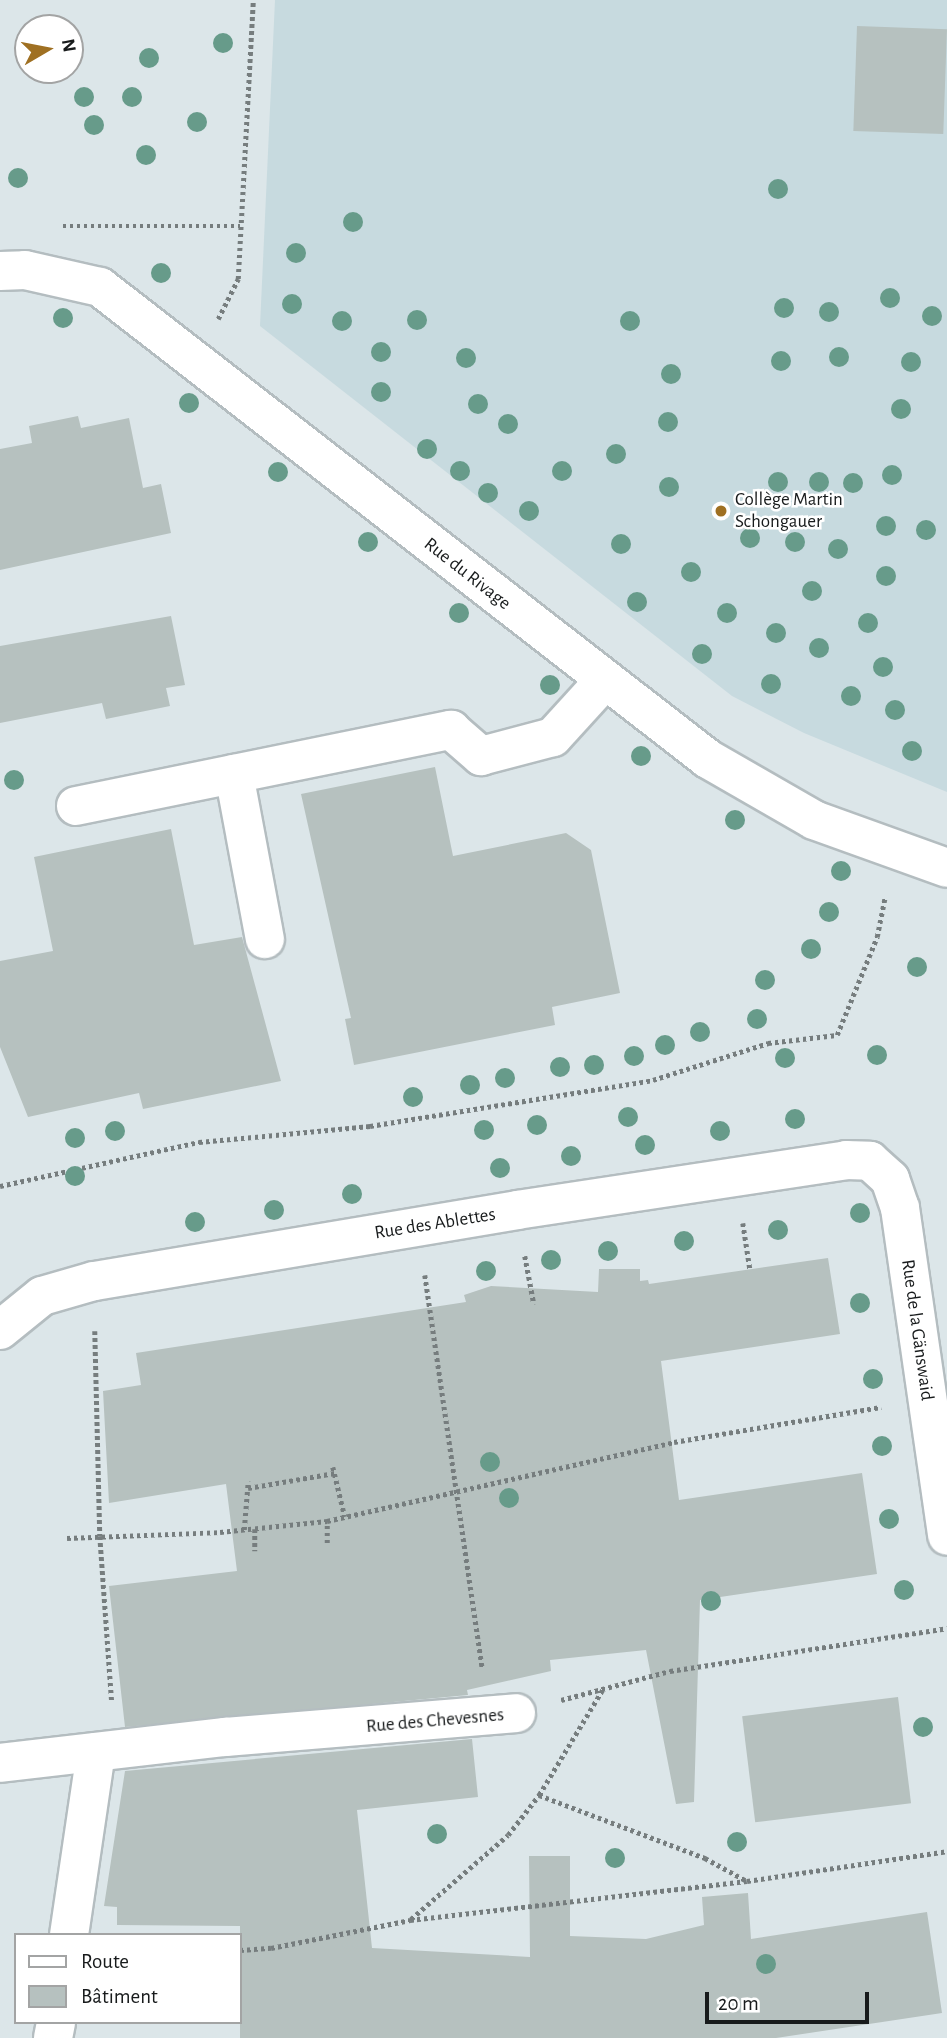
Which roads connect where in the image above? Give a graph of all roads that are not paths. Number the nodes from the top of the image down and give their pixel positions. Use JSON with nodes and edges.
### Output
{"nodes":[{"id":1,"x":0,"y":271,"type":"edge"},
{"id":2,"x":604,"y":681,"type":"junction"},
{"id":3,"x":234,"y":774,"type":"junction"},
{"id":4,"x":76,"y":806,"type":"dead end"},
{"id":5,"x":947,"y":868,"type":"edge"},
{"id":6,"x":265,"y":939,"type":"dead end"},
{"id":7,"x":882,"y":1168,"type":"joint"},
{"id":8,"x":0,"y":1330,"type":"edge"},
{"id":9,"x":947,"y":1536,"type":"edge"},
{"id":10,"x":503,"y":1715,"type":"road end"},
{"id":11,"x":106,"y":1751,"type":"junction"},
{"id":12,"x":0,"y":1763,"type":"edge"},
{"id":13,"x":69,"y":1933,"type":"edge"}],
"edges":[{"from":1,"to":2,"type":"street","name":"Rue du Rivage"},
{"from":2,"to":3,"type":"street"},
{"from":2,"to":5,"type":"street","name":"Rue du Rivage"},
{"from":3,"to":4,"type":"street"},
{"from":3,"to":6,"type":"street"},
{"from":7,"to":8,"type":"street","name":"Rue des Ablettes"},
{"from":7,"to":9,"type":"street","name":"Rue de la Gänswaid"},
{"from":10,"to":11,"type":"street","name":"Rue des Chevesnes"},
{"from":11,"to":12,"type":"street","name":"Rue des Chevesnes"},
{"from":11,"to":13,"type":"street"}]}
